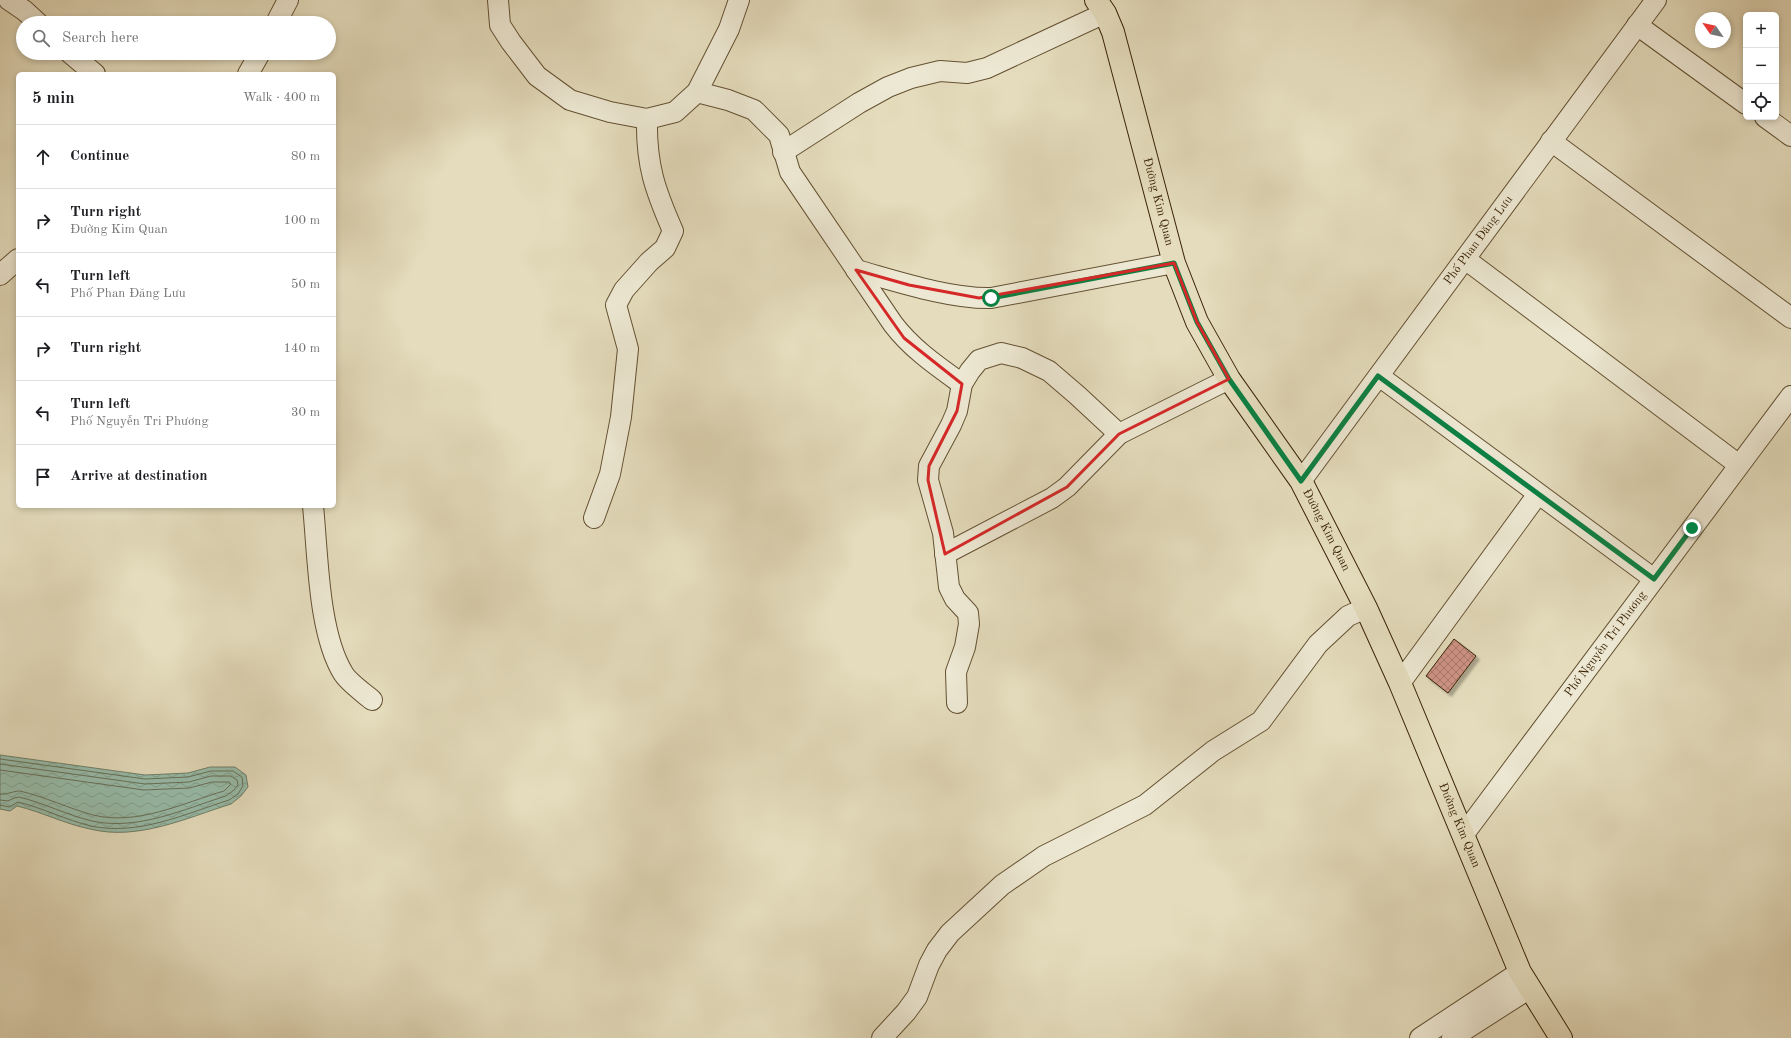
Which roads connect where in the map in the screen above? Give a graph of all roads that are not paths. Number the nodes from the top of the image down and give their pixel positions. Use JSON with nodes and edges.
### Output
{"nodes":[{"id":1,"x":9,"y":0,"type":"edge"},
{"id":2,"x":288,"y":0,"type":"edge"},
{"id":3,"x":498,"y":0,"type":"edge"},
{"id":4,"x":739,"y":0,"type":"edge"},
{"id":5,"x":1656,"y":0,"type":"edge"},
{"id":6,"x":1100,"y":6,"type":"edge"},
{"id":7,"x":31,"y":16,"type":"edge"},
{"id":8,"x":280,"y":16,"type":"edge"},
{"id":9,"x":1637,"y":25,"type":"junction"},
{"id":10,"x":78,"y":60,"type":"edge"},
{"id":11,"x":256,"y":60,"type":"edge"},
{"id":12,"x":93,"y":72,"type":"edge"},
{"id":13,"x":249,"y":72,"type":"edge"},
{"id":14,"x":697,"y":92,"type":"junction"},
{"id":15,"x":1743,"y":102,"type":"edge"},
{"id":16,"x":647,"y":119,"type":"junction"},
{"id":17,"x":1769,"y":120,"type":"edge"},
{"id":18,"x":1791,"y":136,"type":"edge"},
{"id":19,"x":1551,"y":141,"type":"junction"},
{"id":20,"x":784,"y":152,"type":"junction"},
{"id":21,"x":1465,"y":259,"type":"junction"},
{"id":22,"x":16,"y":261,"type":"edge"},
{"id":23,"x":1174,"y":263,"type":"junction"},
{"id":24,"x":856,"y":270,"type":"junction"},
{"id":25,"x":0,"y":275,"type":"edge"},
{"id":26,"x":1791,"y":318,"type":"edge"},
{"id":27,"x":1378,"y":376,"type":"junction"},
{"id":28,"x":1229,"y":379,"type":"junction"},
{"id":29,"x":962,"y":384,"type":"junction"},
{"id":30,"x":1791,"y":396,"type":"edge"},
{"id":31,"x":1118,"y":434,"type":"junction"},
{"id":32,"x":1739,"y":465,"type":"junction"},
{"id":33,"x":1301,"y":481,"type":"junction"},
{"id":34,"x":1538,"y":494,"type":"junction"},
{"id":35,"x":313,"y":508,"type":"edge"},
{"id":36,"x":594,"y":518,"type":"dead end"},
{"id":37,"x":945,"y":554,"type":"junction"},
{"id":38,"x":1654,"y":579,"type":"junction"},
{"id":39,"x":1366,"y":608,"type":"junction"},
{"id":40,"x":1400,"y":683,"type":"junction"},
{"id":41,"x":372,"y":700,"type":"dead end"},
{"id":42,"x":957,"y":703,"type":"dead end"},
{"id":43,"x":1464,"y":834,"type":"junction"},
{"id":44,"x":1525,"y":980,"type":"junction"},
{"id":45,"x":882,"y":1038,"type":"edge"},
{"id":46,"x":1420,"y":1038,"type":"edge"},
{"id":47,"x":1452,"y":1038,"type":"edge"},
{"id":48,"x":1561,"y":1038,"type":"edge"}],
"edges":[{"from":1,"to":7,"type":"street"},
{"from":2,"to":8,"type":"street"},
{"from":3,"to":16,"type":"street"},
{"from":4,"to":14,"type":"street"},
{"from":5,"to":9,"type":"street","name":"Phố Phan Đăng Lưu"},
{"from":6,"to":20,"type":"street"},
{"from":6,"to":23,"type":"main road","name":"Đường Kim Quan"},
{"from":9,"to":15,"type":"street"},
{"from":9,"to":19,"type":"street","name":"Phố Phan Đăng Lưu"},
{"from":10,"to":12,"type":"street"},
{"from":11,"to":13,"type":"street"},
{"from":14,"to":16,"type":"street"},
{"from":14,"to":20,"type":"street"},
{"from":16,"to":36,"type":"street"},
{"from":17,"to":18,"type":"street"},
{"from":19,"to":21,"type":"street","name":"Phố Phan Đăng Lưu"},
{"from":19,"to":26,"type":"street"},
{"from":20,"to":24,"type":"street"},
{"from":21,"to":27,"type":"street","name":"Phố Phan Đăng Lưu"},
{"from":21,"to":32,"type":"street"},
{"from":22,"to":25,"type":"street"},
{"from":23,"to":24,"type":"street"},
{"from":23,"to":28,"type":"main road","name":"Đường Kim Quan"},
{"from":24,"to":29,"type":"street"},
{"from":27,"to":33,"type":"street","name":"Phố Phan Đăng Lưu"},
{"from":27,"to":34,"type":"street"},
{"from":28,"to":31,"type":"street"},
{"from":28,"to":33,"type":"main road","name":"Đường Kim Quan"},
{"from":29,"to":31,"type":"street"},
{"from":29,"to":37,"type":"street"},
{"from":30,"to":32,"type":"street","name":"Phố Nguyễn Tri Phương"},
{"from":31,"to":37,"type":"street"},
{"from":32,"to":38,"type":"street","name":"Phố Nguyễn Tri Phương"},
{"from":33,"to":39,"type":"main road","name":"Đường Kim Quan"},
{"from":34,"to":38,"type":"street"},
{"from":34,"to":40,"type":"street"},
{"from":35,"to":41,"type":"street"},
{"from":37,"to":42,"type":"street"},
{"from":38,"to":43,"type":"street","name":"Phố Nguyễn Tri Phương"},
{"from":39,"to":40,"type":"main road","name":"Đường Kim Quan"},
{"from":39,"to":45,"type":"street"},
{"from":40,"to":43,"type":"main road","name":"Đường Kim Quan"},
{"from":43,"to":44,"type":"main road","name":"Đường Kim Quan"},
{"from":44,"to":46,"type":"street"},
{"from":44,"to":47,"type":"street"},
{"from":44,"to":48,"type":"main road","name":"Đường Kim Quan"}]}
